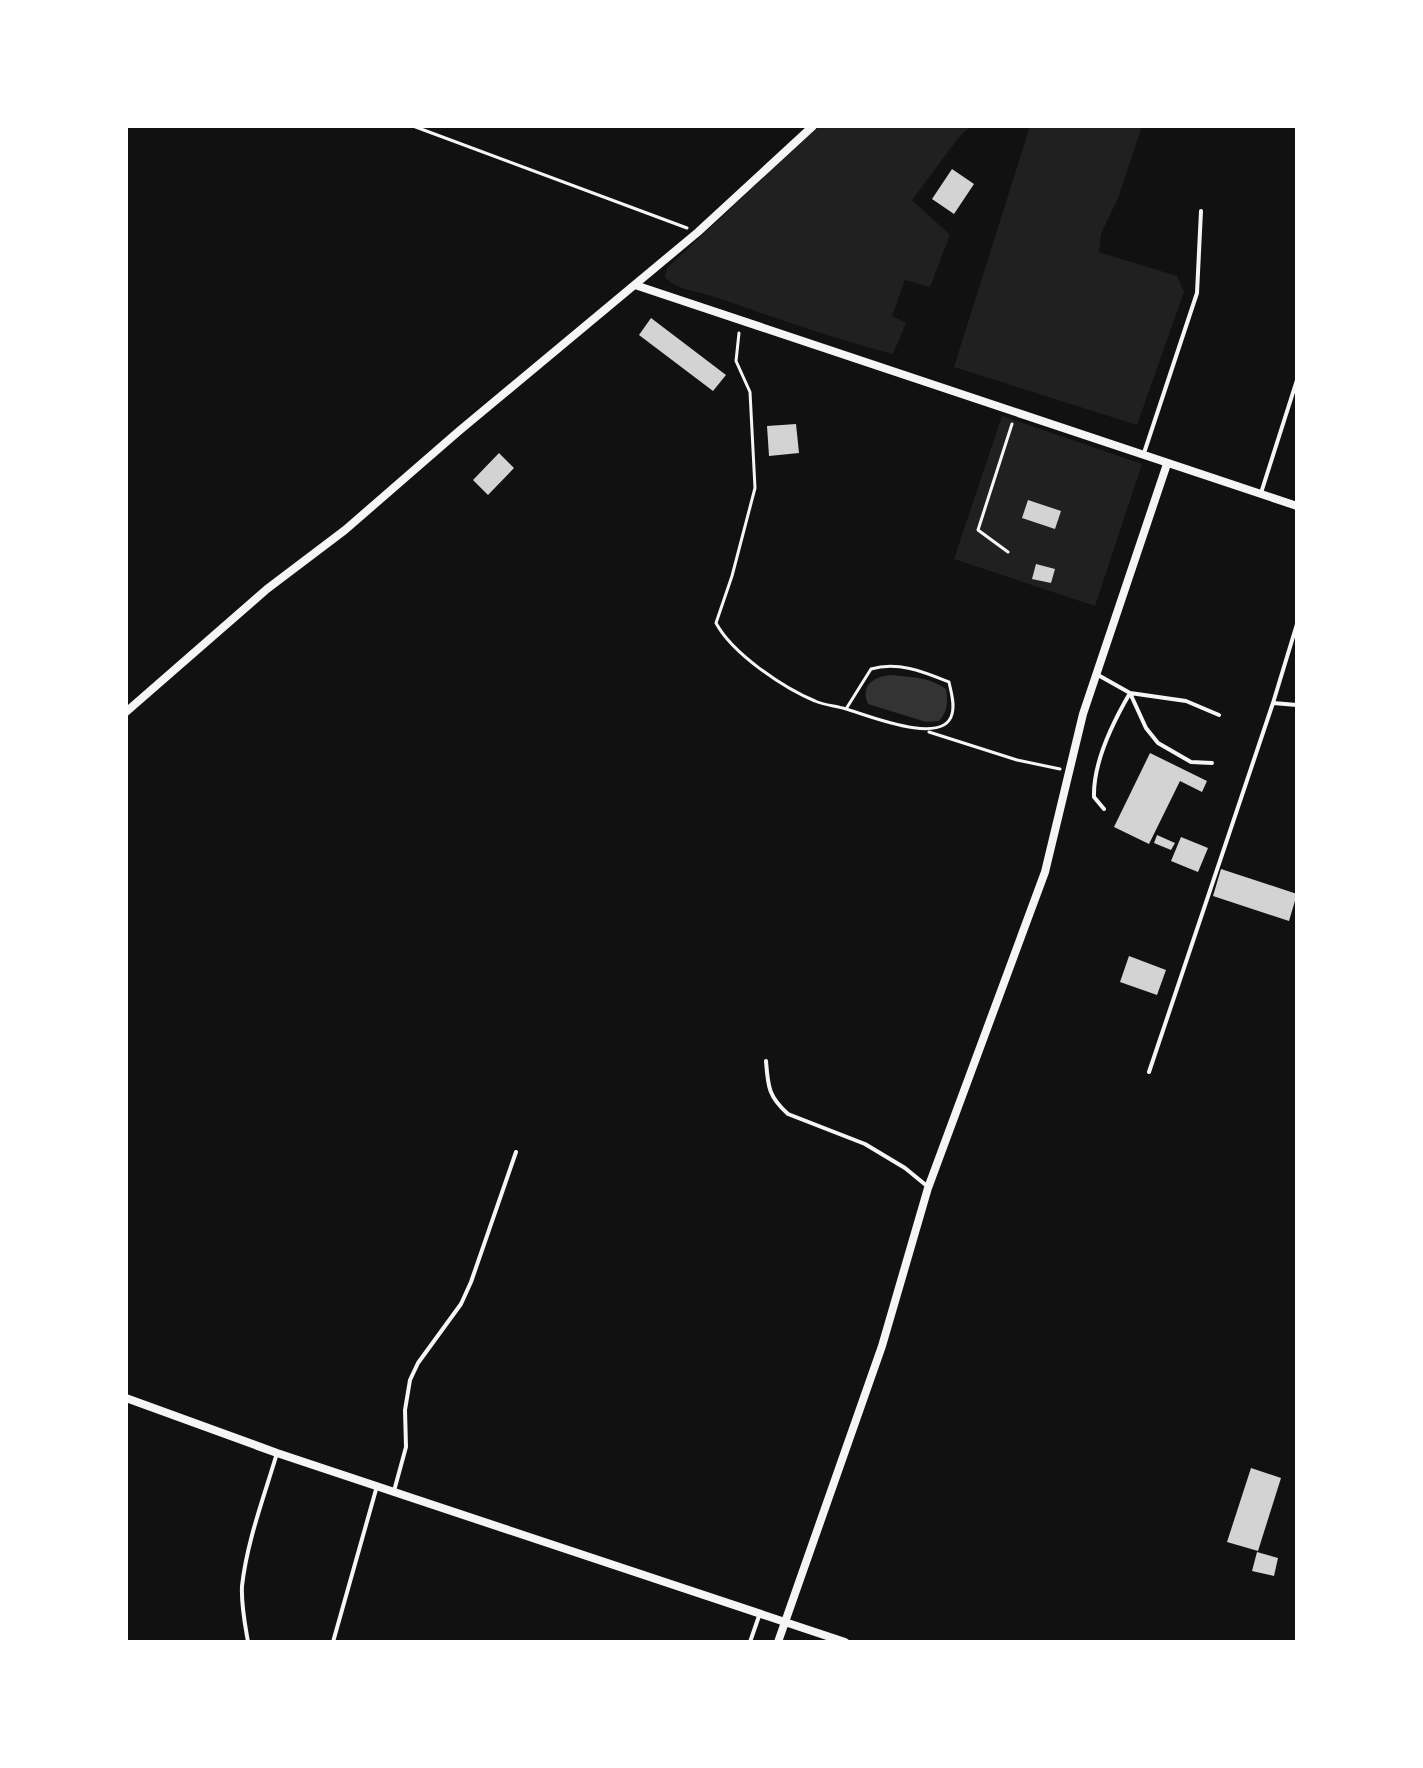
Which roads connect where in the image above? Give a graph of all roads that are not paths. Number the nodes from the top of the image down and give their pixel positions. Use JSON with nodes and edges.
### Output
{"nodes":[{"id":1,"x":813,"y":126,"type":"edge"},
{"id":2,"x":1201,"y":211,"type":"dead end"},
{"id":3,"x":635,"y":285,"type":"junction"},
{"id":4,"x":1297,"y":380,"type":"edge"},
{"id":5,"x":1143,"y":456,"type":"junction"},
{"id":6,"x":1167,"y":464,"type":"junction"},
{"id":7,"x":1261,"y":495,"type":"junction"},
{"id":8,"x":1297,"y":506,"type":"edge"},
{"id":9,"x":1297,"y":624,"type":"edge"},
{"id":10,"x":1095,"y":674,"type":"junction"},
{"id":11,"x":1130,"y":693,"type":"junction"},
{"id":12,"x":1273,"y":703,"type":"junction"},
{"id":13,"x":1297,"y":705,"type":"edge"},
{"id":14,"x":126,"y":712,"type":"edge"},
{"id":15,"x":1219,"y":715,"type":"dead end"},
{"id":16,"x":1212,"y":763,"type":"dead end"},
{"id":17,"x":1104,"y":809,"type":"dead end"},
{"id":18,"x":766,"y":1061,"type":"dead end"},
{"id":19,"x":1149,"y":1072,"type":"dead end"},
{"id":20,"x":516,"y":1152,"type":"dead end"},
{"id":21,"x":928,"y":1188,"type":"junction"},
{"id":22,"x":126,"y":1398,"type":"edge"},
{"id":23,"x":277,"y":1453,"type":"junction"},
{"id":24,"x":377,"y":1486,"type":"junction"},
{"id":25,"x":394,"y":1491,"type":"junction"},
{"id":26,"x":760,"y":1614,"type":"junction"},
{"id":27,"x":785,"y":1622,"type":"junction"},
{"id":28,"x":248,"y":1642,"type":"edge"},
{"id":29,"x":333,"y":1642,"type":"edge"},
{"id":30,"x":750,"y":1642,"type":"edge"},
{"id":31,"x":778,"y":1642,"type":"edge"},
{"id":32,"x":845,"y":1642,"type":"edge"}],
"edges":[{"from":1,"to":3,"type":"street"},
{"from":2,"to":5,"type":"lane"},
{"from":3,"to":5,"type":"street"},
{"from":3,"to":14,"type":"street"},
{"from":4,"to":7,"type":"lane"},
{"from":5,"to":6,"type":"street"},
{"from":6,"to":7,"type":"street"},
{"from":6,"to":10,"type":"street"},
{"from":7,"to":8,"type":"street"},
{"from":9,"to":12,"type":"lane"},
{"from":10,"to":11,"type":"lane"},
{"from":10,"to":21,"type":"street"},
{"from":11,"to":15,"type":"lane"},
{"from":11,"to":16,"type":"lane"},
{"from":11,"to":17,"type":"lane"},
{"from":12,"to":13,"type":"lane"},
{"from":12,"to":19,"type":"lane"},
{"from":18,"to":21,"type":"lane"},
{"from":20,"to":25,"type":"lane"},
{"from":21,"to":27,"type":"street"},
{"from":22,"to":23,"type":"street"},
{"from":23,"to":24,"type":"street"},
{"from":23,"to":28,"type":"lane"},
{"from":24,"to":25,"type":"street"},
{"from":24,"to":29,"type":"lane"},
{"from":25,"to":26,"type":"street"},
{"from":26,"to":27,"type":"street"},
{"from":26,"to":30,"type":"lane"},
{"from":27,"to":31,"type":"street"},
{"from":27,"to":32,"type":"street"}]}
